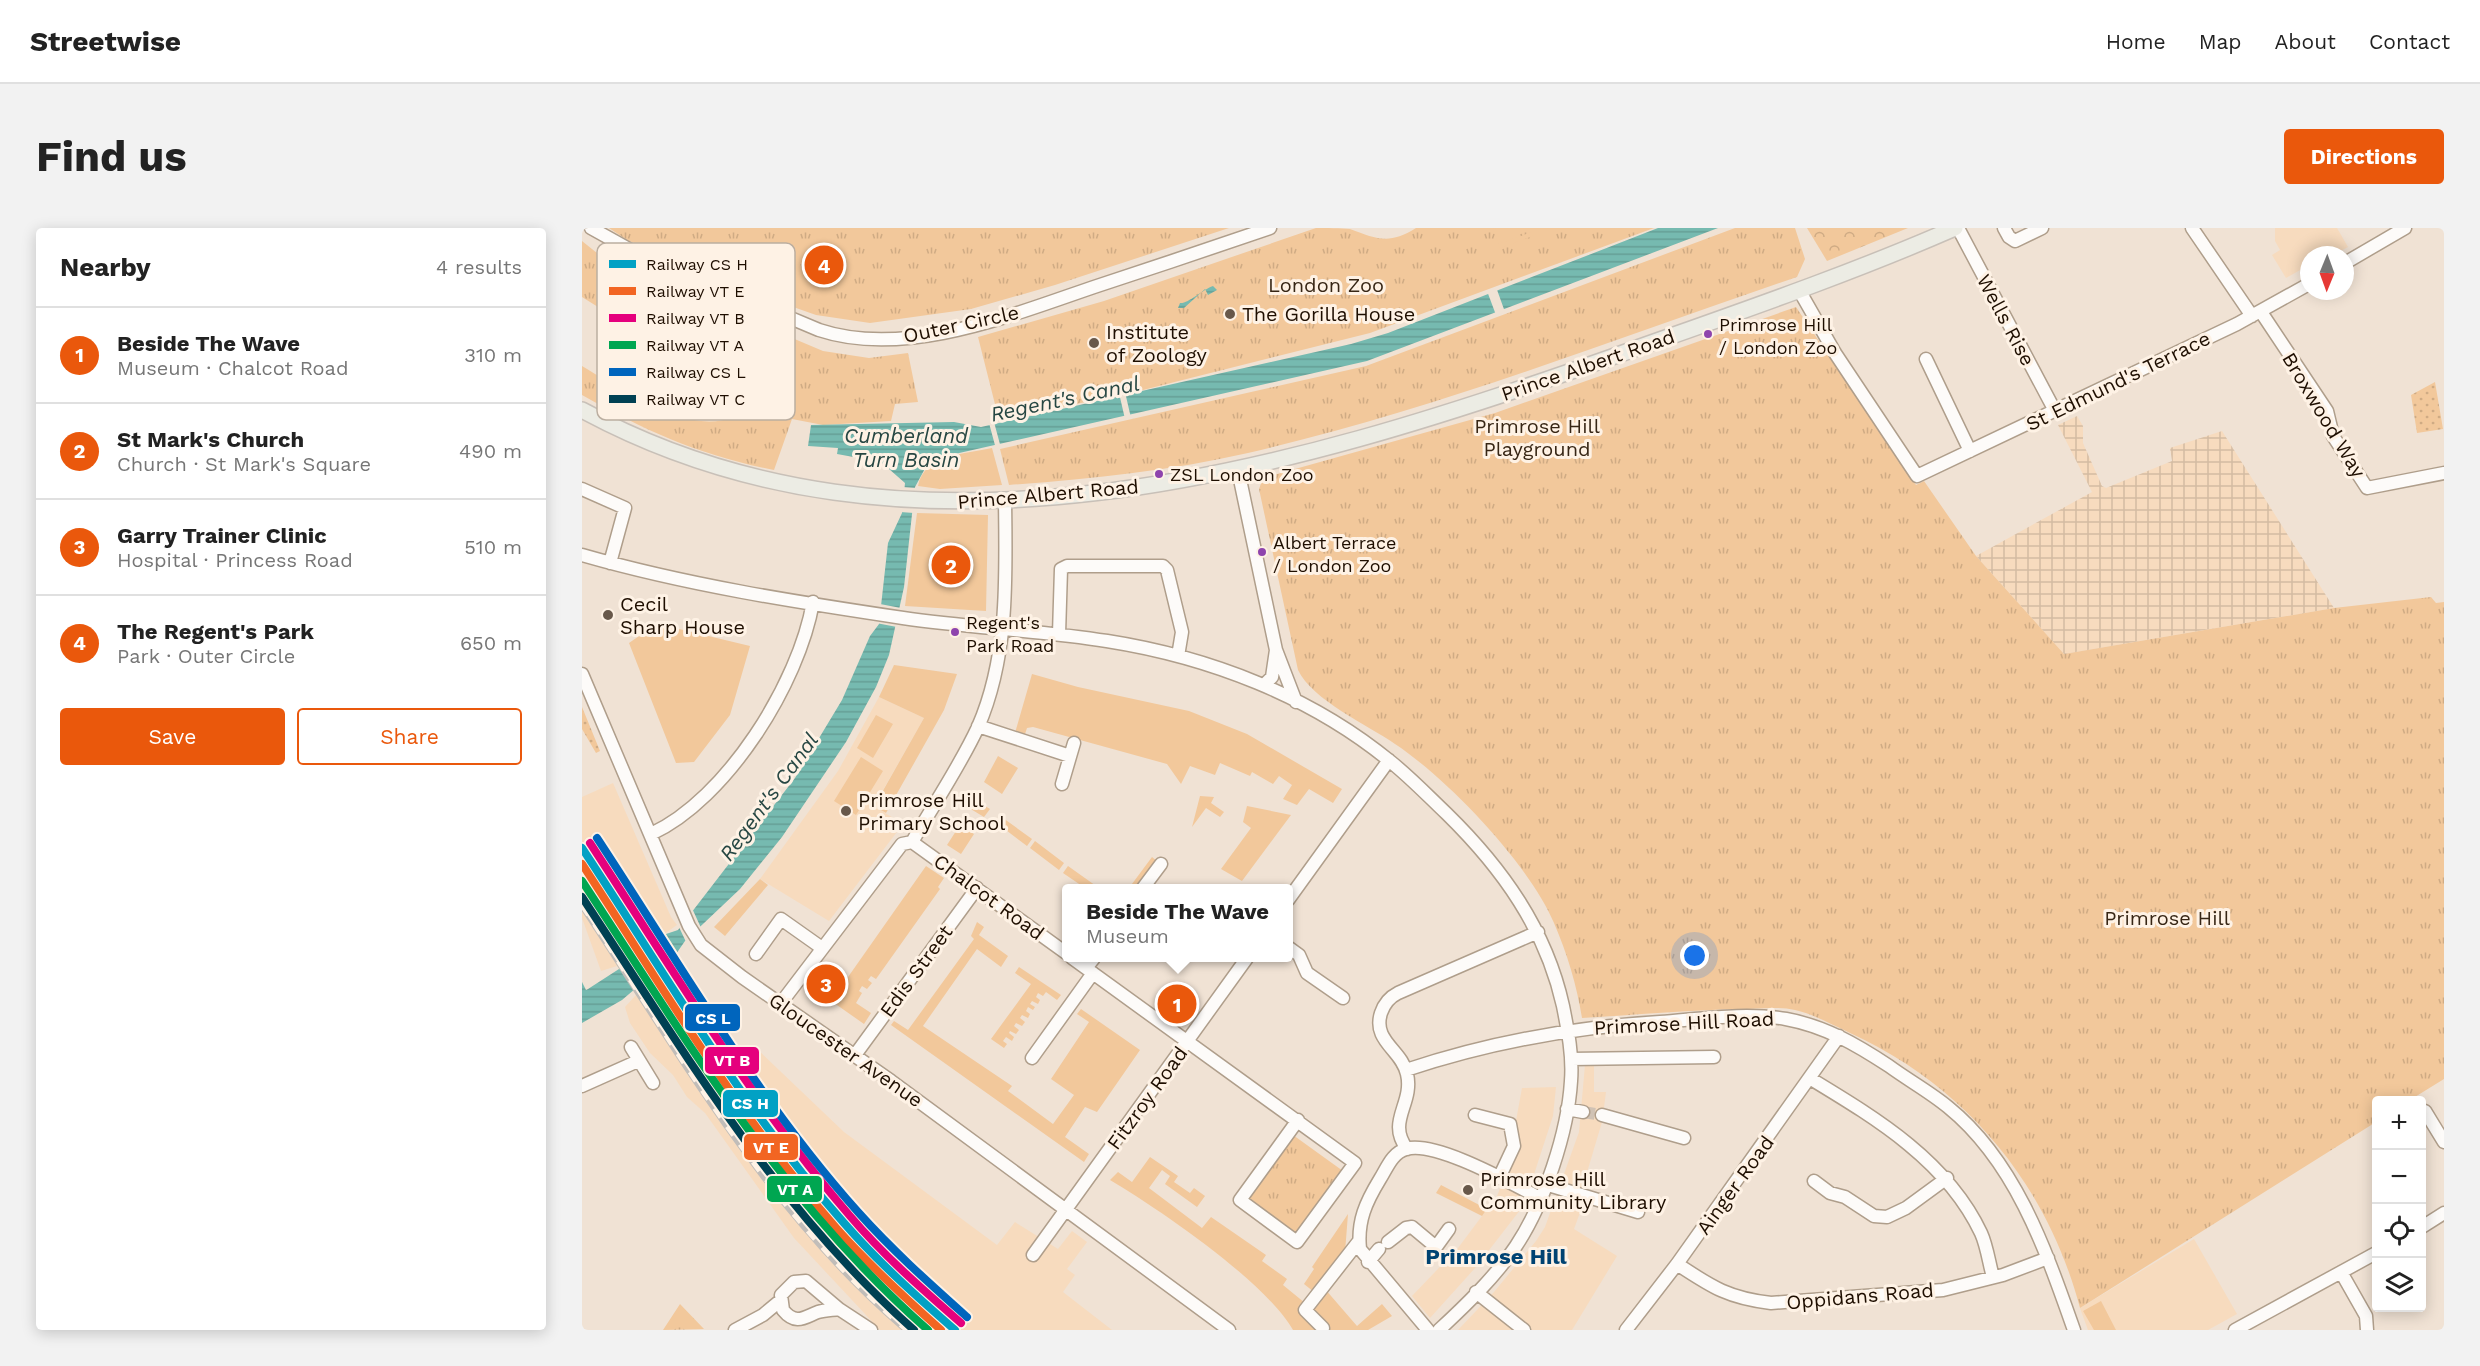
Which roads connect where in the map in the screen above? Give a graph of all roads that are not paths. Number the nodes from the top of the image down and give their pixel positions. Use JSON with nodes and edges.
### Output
{"nodes":[{"id":1,"x":591,"y":228,"type":"edge"},
{"id":2,"x":1270,"y":228,"type":"edge"},
{"id":3,"x":1957,"y":228,"type":"edge"},
{"id":4,"x":2004,"y":228,"type":"edge"},
{"id":5,"x":2042,"y":228,"type":"edge"},
{"id":6,"x":2192,"y":228,"type":"edge"},
{"id":7,"x":2405,"y":228,"type":"edge"},
{"id":8,"x":618,"y":243,"type":"edge"},
{"id":9,"x":2354,"y":258,"type":"edge"},
{"id":10,"x":2300,"y":289,"type":"edge"},
{"id":11,"x":1798,"y":290,"type":"junction"},
{"id":12,"x":2257,"y":314,"type":"junction"},
{"id":13,"x":795,"y":320,"type":"edge"},
{"id":14,"x":1926,"y":359,"type":"dead end"},
{"id":15,"x":582,"y":410,"type":"edge"},
{"id":16,"x":2055,"y":411,"type":"junction"},
{"id":17,"x":597,"y":418,"type":"edge"},
{"id":18,"x":602,"y":420,"type":"edge"},
{"id":19,"x":1970,"y":451,"type":"junction"},
{"id":20,"x":1238,"y":470,"type":"junction"},
{"id":21,"x":2444,"y":473,"type":"edge"},
{"id":22,"x":582,"y":489,"type":"edge"},
{"id":23,"x":1005,"y":501,"type":"junction"},
{"id":24,"x":582,"y":555,"type":"edge"},
{"id":25,"x":610,"y":563,"type":"junction"},
{"id":26,"x":813,"y":602,"type":"junction"},
{"id":27,"x":1003,"y":628,"type":"junction"},
{"id":28,"x":1059,"y":634,"type":"junction"},
{"id":29,"x":1276,"y":650,"type":"junction"},
{"id":30,"x":1178,"y":656,"type":"junction"},
{"id":31,"x":582,"y":674,"type":"edge"},
{"id":32,"x":1264,"y":686,"type":"junction"},
{"id":33,"x":1296,"y":702,"type":"junction"},
{"id":34,"x":978,"y":726,"type":"junction"},
{"id":35,"x":1074,"y":743,"type":"dead end"},
{"id":36,"x":1070,"y":756,"type":"junction"},
{"id":37,"x":1389,"y":760,"type":"junction"},
{"id":38,"x":1062,"y":783,"type":"dead end"},
{"id":39,"x":651,"y":834,"type":"junction"},
{"id":40,"x":912,"y":842,"type":"junction"},
{"id":41,"x":1161,"y":864,"type":"dead end"},
{"id":42,"x":1146,"y":884,"type":"edge"},
{"id":43,"x":976,"y":888,"type":"junction"},
{"id":44,"x":1293,"y":893,"type":"edge"},
{"id":45,"x":1538,"y":932,"type":"junction"},
{"id":46,"x":822,"y":948,"type":"junction"},
{"id":47,"x":1062,"y":950,"type":"edge"},
{"id":48,"x":1293,"y":951,"type":"edge"},
{"id":49,"x":756,"y":954,"type":"dead end"},
{"id":50,"x":1079,"y":962,"type":"edge"},
{"id":51,"x":1092,"y":962,"type":"edge"},
{"id":52,"x":1243,"y":962,"type":"edge"},
{"id":53,"x":1089,"y":970,"type":"junction"},
{"id":54,"x":1343,"y":998,"type":"dead end"},
{"id":55,"x":781,"y":1003,"type":"junction"},
{"id":56,"x":1568,"y":1031,"type":"junction"},
{"id":57,"x":1839,"y":1036,"type":"junction"},
{"id":58,"x":1188,"y":1041,"type":"junction"},
{"id":59,"x":631,"y":1047,"type":"dead end"},
{"id":60,"x":855,"y":1055,"type":"junction"},
{"id":61,"x":1714,"y":1057,"type":"dead end"},
{"id":62,"x":1032,"y":1058,"type":"dead end"},
{"id":63,"x":1571,"y":1059,"type":"junction"},
{"id":64,"x":638,"y":1061,"type":"junction"},
{"id":65,"x":1406,"y":1070,"type":"junction"},
{"id":66,"x":1811,"y":1079,"type":"junction"},
{"id":67,"x":652,"y":1083,"type":"dead end"},
{"id":68,"x":582,"y":1086,"type":"edge"},
{"id":69,"x":1567,"y":1109,"type":"junction"},
{"id":70,"x":1583,"y":1112,"type":"tunnel mouth"},
{"id":71,"x":2426,"y":1113,"type":"edge"},
{"id":72,"x":1475,"y":1115,"type":"dead end"},
{"id":73,"x":1602,"y":1115,"type":"tunnel mouth"},
{"id":74,"x":1298,"y":1120,"type":"junction"},
{"id":75,"x":1684,"y":1138,"type":"dead end"},
{"id":76,"x":2444,"y":1142,"type":"edge"},
{"id":77,"x":1407,"y":1149,"type":"junction"},
{"id":78,"x":1499,"y":1178,"type":"junction"},
{"id":79,"x":1947,"y":1178,"type":"junction"},
{"id":80,"x":1814,"y":1181,"type":"dead end"},
{"id":81,"x":1545,"y":1184,"type":"junction"},
{"id":82,"x":1540,"y":1198,"type":"junction"},
{"id":83,"x":1066,"y":1209,"type":"junction"},
{"id":84,"x":1638,"y":1212,"type":"dead end"},
{"id":85,"x":2444,"y":1214,"type":"edge"},
{"id":86,"x":2426,"y":1224,"type":"edge"},
{"id":87,"x":1449,"y":1229,"type":"dead end"},
{"id":88,"x":1359,"y":1240,"type":"junction"},
{"id":89,"x":1033,"y":1255,"type":"dead end"},
{"id":90,"x":2372,"y":1255,"type":"edge"},
{"id":91,"x":2048,"y":1258,"type":"junction"},
{"id":92,"x":1368,"y":1262,"type":"junction"},
{"id":93,"x":1677,"y":1264,"type":"junction"},
{"id":94,"x":2342,"y":1272,"type":"junction"},
{"id":95,"x":1993,"y":1277,"type":"junction"},
{"id":96,"x":819,"y":1292,"type":"junction"},
{"id":97,"x":1476,"y":1292,"type":"junction"},
{"id":98,"x":781,"y":1300,"type":"junction"},
{"id":99,"x":839,"y":1309,"type":"junction"},
{"id":100,"x":816,"y":1312,"type":"junction"},
{"id":101,"x":786,"y":1314,"type":"junction"},
{"id":102,"x":763,"y":1315,"type":"junction"},
{"id":103,"x":1323,"y":1328,"type":"dead end"},
{"id":104,"x":735,"y":1330,"type":"edge"},
{"id":105,"x":871,"y":1330,"type":"edge"},
{"id":106,"x":1229,"y":1330,"type":"edge"},
{"id":107,"x":1428,"y":1330,"type":"edge"},
{"id":108,"x":1439,"y":1330,"type":"edge"},
{"id":109,"x":1524,"y":1330,"type":"edge"},
{"id":110,"x":1626,"y":1330,"type":"edge"},
{"id":111,"x":2074,"y":1330,"type":"edge"},
{"id":112,"x":2235,"y":1330,"type":"edge"},
{"id":113,"x":2367,"y":1330,"type":"edge"}],
"edges":[{"from":1,"to":8,"type":"street","name":"Outer Circle"},
{"from":2,"to":13,"type":"street","name":"Outer Circle"},
{"from":3,"to":11,"type":"main road","name":"Prince Albert Road"},
{"from":3,"to":16,"type":"street","name":"Wells Rise"},
{"from":4,"to":5,"type":"street"},
{"from":6,"to":12,"type":"street","name":"Broxwood Way"},
{"from":7,"to":9,"type":"street"},
{"from":10,"to":12,"type":"street","name":"St Edmund's Terrace"},
{"from":11,"to":19,"type":"street","name":"St Edmund's Terrace"},
{"from":11,"to":20,"type":"main road","name":"Prince Albert Road"},
{"from":12,"to":16,"type":"street","name":"St Edmund's Terrace"},
{"from":12,"to":21,"type":"street","name":"Broxwood Way"},
{"from":14,"to":19,"type":"street"},
{"from":15,"to":17,"type":"main road","name":"Prince Albert Road"},
{"from":16,"to":19,"type":"street","name":"St Edmund's Terrace"},
{"from":18,"to":23,"type":"main road","name":"Prince Albert Road"},
{"from":20,"to":23,"type":"main road","name":"Prince Albert Road"},
{"from":20,"to":29,"type":"street"},
{"from":22,"to":25,"type":"street"},
{"from":23,"to":27,"type":"street"},
{"from":24,"to":25,"type":"street"},
{"from":25,"to":26,"type":"street"},
{"from":26,"to":27,"type":"street"},
{"from":26,"to":39,"type":"street"},
{"from":27,"to":28,"type":"street"},
{"from":27,"to":34,"type":"street"},
{"from":28,"to":30,"type":"street"},
{"from":28,"to":30,"type":"street"},
{"from":29,"to":32,"type":"street"},
{"from":29,"to":33,"type":"street"},
{"from":30,"to":32,"type":"street"},
{"from":31,"to":39,"type":"street","name":"Gloucester Avenue"},
{"from":32,"to":33,"type":"street"},
{"from":33,"to":37,"type":"street"},
{"from":34,"to":36,"type":"street"},
{"from":34,"to":40,"type":"street"},
{"from":35,"to":36,"type":"street"},
{"from":36,"to":38,"type":"street"},
{"from":37,"to":44,"type":"street"},
{"from":37,"to":45,"type":"street"},
{"from":39,"to":55,"type":"street","name":"Gloucester Avenue"},
{"from":40,"to":43,"type":"street","name":"Chalcot Road"},
{"from":40,"to":46,"type":"street"},
{"from":41,"to":42,"type":"street"},
{"from":43,"to":47,"type":"street","name":"Chalcot Road"},
{"from":43,"to":60,"type":"street","name":"Edis Street"},
{"from":45,"to":56,"type":"street"},
{"from":45,"to":65,"type":"street"},
{"from":46,"to":49,"type":"street"},
{"from":46,"to":55,"type":"street"},
{"from":48,"to":54,"type":"street"},
{"from":50,"to":53,"type":"street"},
{"from":51,"to":53,"type":"street"},
{"from":52,"to":58,"type":"street","name":"Fitzroy Road"},
{"from":53,"to":58,"type":"street"},
{"from":53,"to":62,"type":"street"},
{"from":55,"to":60,"type":"street","name":"Gloucester Avenue"},
{"from":56,"to":57,"type":"street","name":"Primrose Hill Road"},
{"from":56,"to":63,"type":"street"},
{"from":56,"to":65,"type":"street","name":"Primrose Hill Road"},
{"from":57,"to":66,"type":"street","name":"Ainger Road"},
{"from":57,"to":91,"type":"street","name":"Primrose Hill Road"},
{"from":58,"to":74,"type":"street"},
{"from":58,"to":83,"type":"street","name":"Fitzroy Road"},
{"from":59,"to":64,"type":"street"},
{"from":60,"to":83,"type":"street","name":"Gloucester Avenue"},
{"from":61,"to":63,"type":"street"},
{"from":63,"to":69,"type":"street"},
{"from":64,"to":67,"type":"street"},
{"from":64,"to":68,"type":"street"},
{"from":65,"to":77,"type":"street"},
{"from":66,"to":79,"type":"street"},
{"from":66,"to":93,"type":"street","name":"Ainger Road"},
{"from":69,"to":70,"type":"street"},
{"from":69,"to":81,"type":"street"},
{"from":71,"to":76,"type":"street"},
{"from":72,"to":78,"type":"street"},
{"from":73,"to":75,"type":"street"},
{"from":74,"to":74,"type":"street"},
{"from":77,"to":78,"type":"street"},
{"from":77,"to":88,"type":"street"},
{"from":78,"to":82,"type":"street"},
{"from":79,"to":80,"type":"street"},
{"from":79,"to":95,"type":"street"},
{"from":81,"to":82,"type":"street"},
{"from":81,"to":84,"type":"street"},
{"from":82,"to":97,"type":"street"},
{"from":83,"to":89,"type":"street","name":"Fitzroy Road"},
{"from":83,"to":106,"type":"street","name":"Gloucester Avenue"},
{"from":85,"to":86,"type":"street"},
{"from":87,"to":92,"type":"street"},
{"from":88,"to":92,"type":"street"},
{"from":88,"to":103,"type":"street"},
{"from":90,"to":94,"type":"street"},
{"from":91,"to":95,"type":"street","name":"Oppidans Road"},
{"from":91,"to":111,"type":"street","name":"Primrose Hill Road"},
{"from":92,"to":107,"type":"street"},
{"from":93,"to":95,"type":"street","name":"Oppidans Road"},
{"from":93,"to":110,"type":"street","name":"Ainger Road"},
{"from":94,"to":112,"type":"street"},
{"from":94,"to":113,"type":"street"},
{"from":96,"to":98,"type":"street"},
{"from":96,"to":99,"type":"street"},
{"from":96,"to":100,"type":"street"},
{"from":97,"to":108,"type":"street"},
{"from":97,"to":109,"type":"street"},
{"from":98,"to":101,"type":"street"},
{"from":98,"to":102,"type":"street"},
{"from":99,"to":100,"type":"street"},
{"from":99,"to":105,"type":"street"},
{"from":100,"to":101,"type":"street"},
{"from":101,"to":102,"type":"street"},
{"from":102,"to":104,"type":"street"}]}
